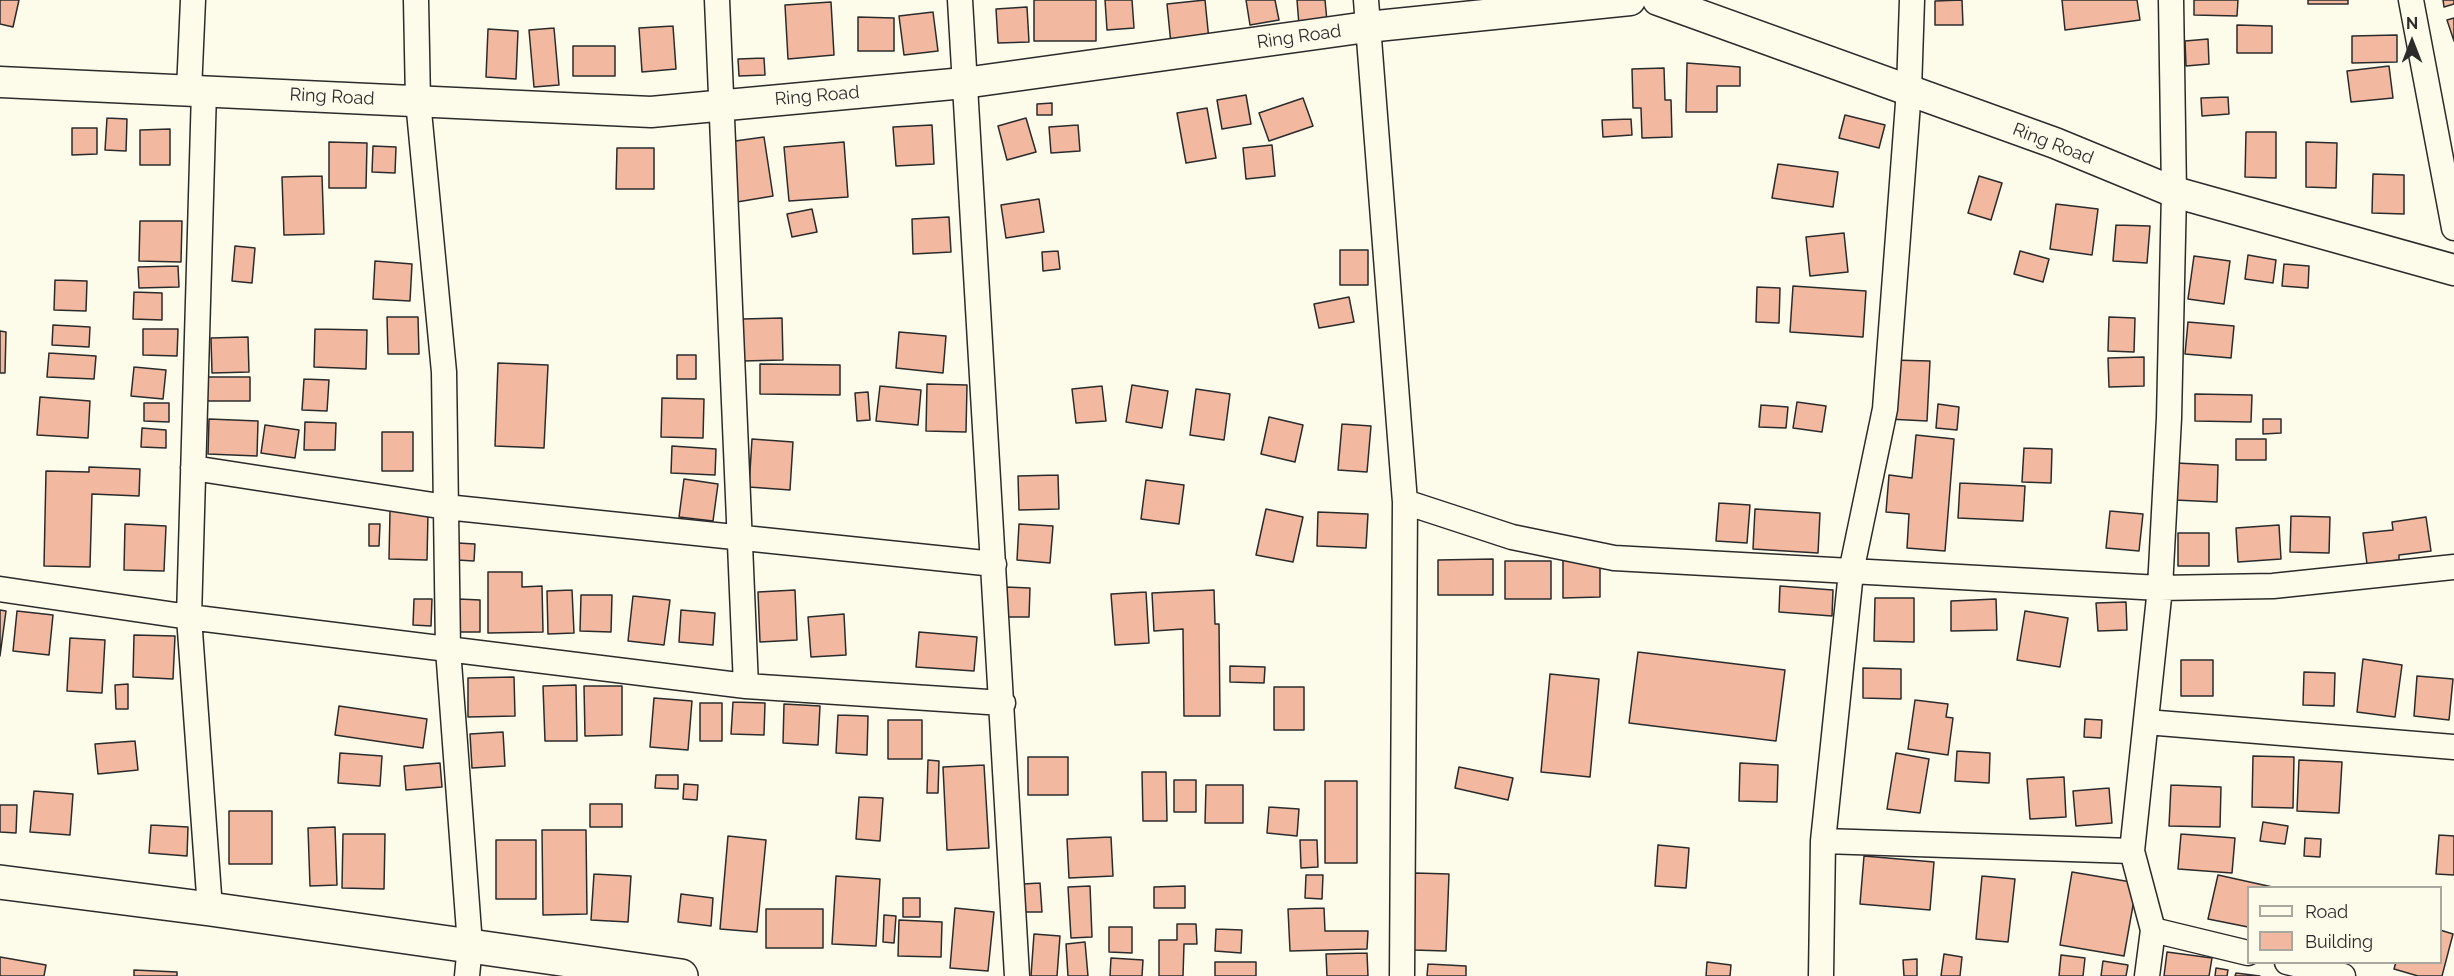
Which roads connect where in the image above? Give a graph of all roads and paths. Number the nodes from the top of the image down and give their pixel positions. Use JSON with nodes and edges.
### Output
{"nodes":[{"id":1,"x":193,"y":0,"type":"edge"},
{"id":2,"x":416,"y":0,"type":"edge"},
{"id":3,"x":717,"y":0,"type":"edge"},
{"id":4,"x":960,"y":0,"type":"edge"},
{"id":5,"x":1630,"y":0,"type":"edge"},
{"id":6,"x":1658,"y":0,"type":"edge"},
{"id":7,"x":1912,"y":0,"type":"edge"},
{"id":8,"x":2171,"y":0,"type":"edge"},
{"id":9,"x":2411,"y":0,"type":"edge"},
{"id":10,"x":1366,"y":14,"type":"edge"},
{"id":11,"x":0,"y":82,"type":"edge"},
{"id":12,"x":964,"y":83,"type":"junction"},
{"id":13,"x":1909,"y":90,"type":"junction"},
{"id":14,"x":196,"y":91,"type":"junction"},
{"id":15,"x":418,"y":101,"type":"junction"},
{"id":16,"x":722,"y":105,"type":"junction"},
{"id":17,"x":2174,"y":192,"type":"junction"},
{"id":18,"x":2454,"y":228,"type":"edge"},
{"id":19,"x":2454,"y":270,"type":"edge"},
{"id":20,"x":193,"y":468,"type":"junction"},
{"id":21,"x":1405,"y":502,"type":"junction"},
{"id":22,"x":446,"y":507,"type":"junction"},
{"id":23,"x":740,"y":538,"type":"junction"},
{"id":24,"x":994,"y":564,"type":"junction"},
{"id":25,"x":2454,"y":567,"type":"edge"},
{"id":26,"x":1851,"y":572,"type":"junction"},
{"id":27,"x":2160,"y":588,"type":"junction"},
{"id":28,"x":0,"y":589,"type":"edge"},
{"id":29,"x":189,"y":616,"type":"junction"},
{"id":30,"x":448,"y":649,"type":"junction"},
{"id":31,"x":746,"y":686,"type":"junction"},
{"id":32,"x":1003,"y":703,"type":"junction"},
{"id":33,"x":2146,"y":722,"type":"junction"},
{"id":34,"x":2454,"y":747,"type":"edge"},
{"id":35,"x":1823,"y":841,"type":"junction"},
{"id":36,"x":2132,"y":852,"type":"junction"},
{"id":37,"x":0,"y":882,"type":"edge"},
{"id":38,"x":210,"y":909,"type":"junction"},
{"id":39,"x":2153,"y":930,"type":"junction"},
{"id":40,"x":2247,"y":953,"type":"edge"},
{"id":41,"x":468,"y":960,"type":"edge"},
{"id":42,"x":2291,"y":964,"type":"edge"},
{"id":43,"x":681,"y":976,"type":"edge"},
{"id":44,"x":1017,"y":976,"type":"edge"},
{"id":45,"x":1402,"y":976,"type":"edge"},
{"id":46,"x":1821,"y":976,"type":"edge"},
{"id":47,"x":2147,"y":976,"type":"edge"},
{"id":48,"x":2343,"y":976,"type":"edge"}],
"edges":[{"from":1,"to":14,"type":"street"},
{"from":2,"to":15,"type":"street"},
{"from":3,"to":16,"type":"street"},
{"from":4,"to":12,"type":"street"},
{"from":5,"to":10,"type":"street","name":"Ring Road"},
{"from":6,"to":13,"type":"street","name":"Ring Road"},
{"from":7,"to":13,"type":"street"},
{"from":8,"to":17,"type":"street"},
{"from":9,"to":18,"type":"street"},
{"from":10,"to":12,"type":"street","name":"Ring Road"},
{"from":10,"to":21,"type":"street"},
{"from":11,"to":14,"type":"street","name":"Ring Road"},
{"from":12,"to":16,"type":"street","name":"Ring Road"},
{"from":12,"to":24,"type":"street"},
{"from":13,"to":17,"type":"street","name":"Ring Road"},
{"from":13,"to":26,"type":"street"},
{"from":14,"to":15,"type":"street","name":"Ring Road"},
{"from":14,"to":20,"type":"street"},
{"from":15,"to":16,"type":"street","name":"Ring Road"},
{"from":15,"to":22,"type":"street"},
{"from":16,"to":23,"type":"street"},
{"from":17,"to":19,"type":"street","name":"Ring Road"},
{"from":17,"to":27,"type":"street"},
{"from":20,"to":22,"type":"street"},
{"from":20,"to":29,"type":"street"},
{"from":21,"to":26,"type":"street"},
{"from":21,"to":45,"type":"street"},
{"from":22,"to":23,"type":"street"},
{"from":22,"to":30,"type":"street"},
{"from":23,"to":24,"type":"street"},
{"from":23,"to":31,"type":"street"},
{"from":24,"to":32,"type":"street"},
{"from":25,"to":27,"type":"street"},
{"from":26,"to":27,"type":"street"},
{"from":26,"to":35,"type":"street"},
{"from":27,"to":33,"type":"street"},
{"from":28,"to":29,"type":"street"},
{"from":29,"to":30,"type":"street"},
{"from":29,"to":38,"type":"street"},
{"from":30,"to":31,"type":"street"},
{"from":30,"to":41,"type":"street"},
{"from":31,"to":32,"type":"street"},
{"from":32,"to":44,"type":"street"},
{"from":33,"to":34,"type":"street"},
{"from":33,"to":36,"type":"street"},
{"from":35,"to":36,"type":"street"},
{"from":35,"to":46,"type":"street"},
{"from":36,"to":39,"type":"street"},
{"from":37,"to":38,"type":"highway"},
{"from":38,"to":41,"type":"highway"},
{"from":39,"to":40,"type":"street"},
{"from":39,"to":47,"type":"street"},
{"from":41,"to":43,"type":"highway"},
{"from":42,"to":48,"type":"street"}]}
